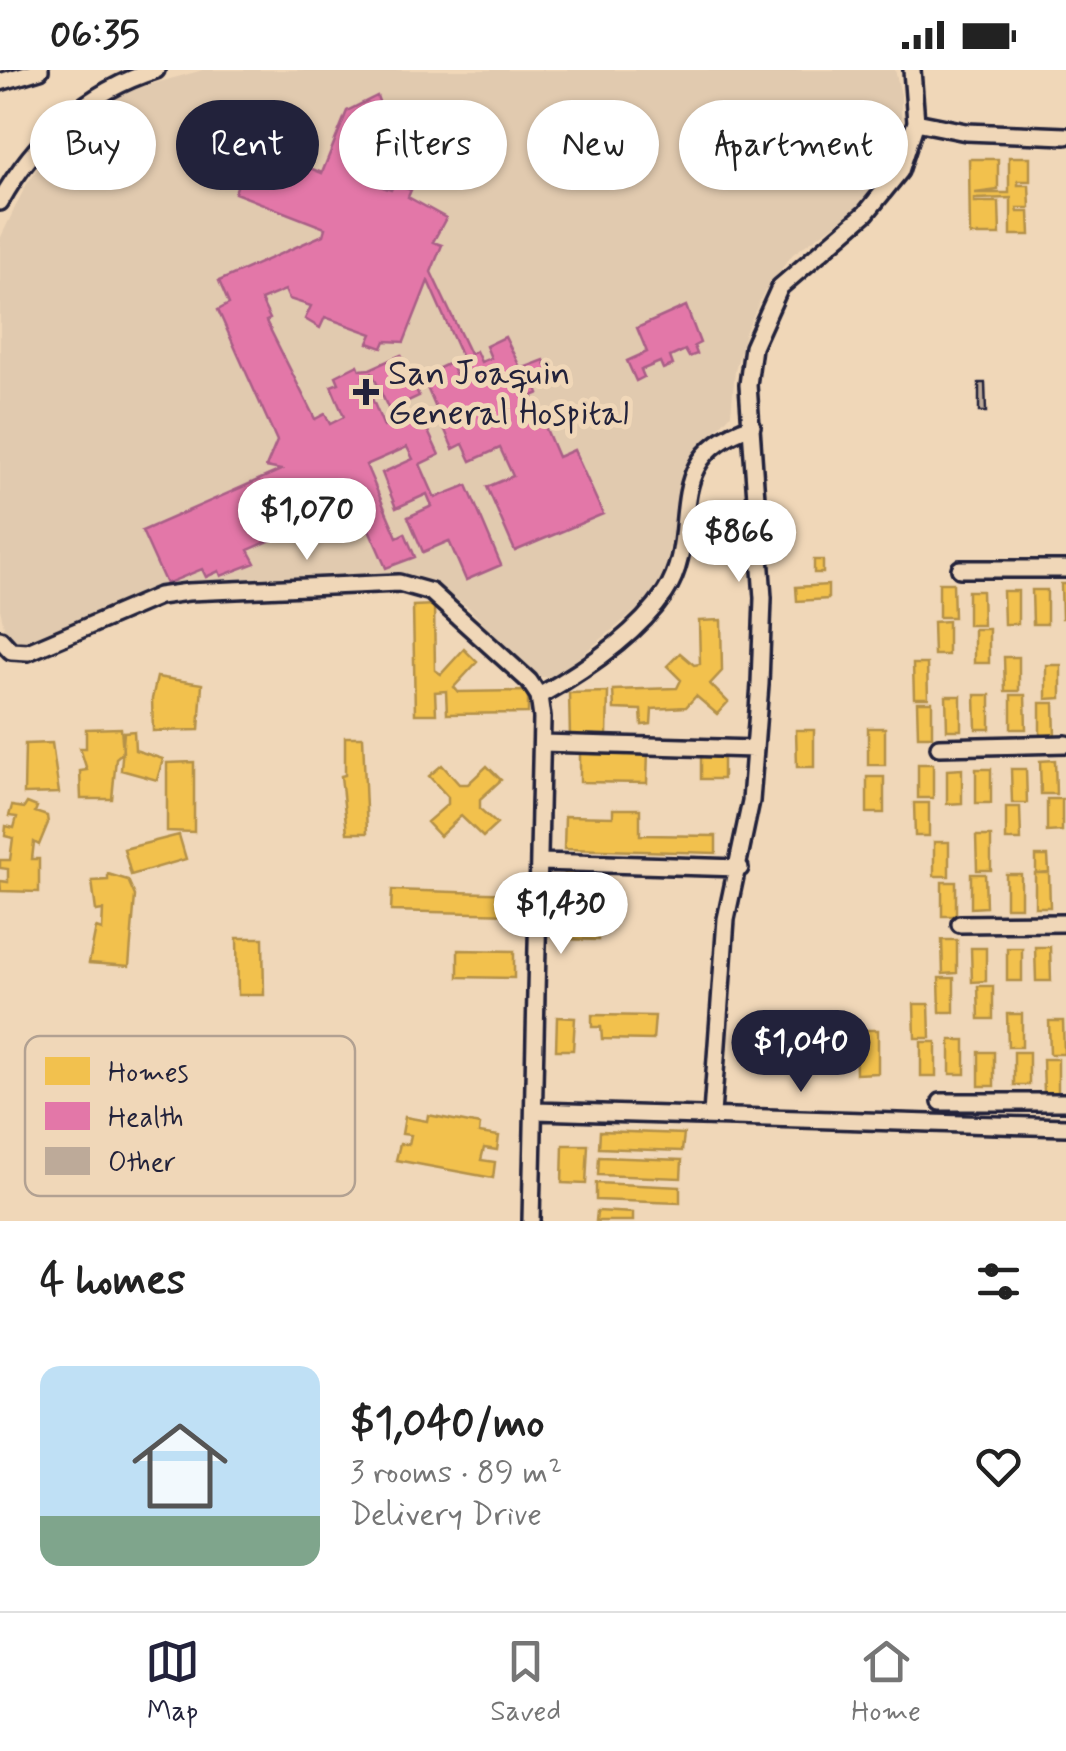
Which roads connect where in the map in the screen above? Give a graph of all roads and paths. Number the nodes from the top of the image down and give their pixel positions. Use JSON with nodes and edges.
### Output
{"nodes":[{"id":1,"x":40,"y":70,"type":"edge"},
{"id":2,"x":156,"y":70,"type":"edge"},
{"id":3,"x":912,"y":70,"type":"edge"},
{"id":4,"x":0,"y":82,"type":"edge"},
{"id":5,"x":916,"y":122,"type":"junction"},
{"id":6,"x":1066,"y":136,"type":"edge"},
{"id":7,"x":0,"y":202,"type":"edge"},
{"id":8,"x":752,"y":426,"type":"junction"},
{"id":9,"x":1066,"y":569,"type":"edge"},
{"id":10,"x":960,"y":570,"type":"dead end"},
{"id":11,"x":0,"y":638,"type":"edge"},
{"id":12,"x":539,"y":696,"type":"junction"},
{"id":13,"x":542,"y":743,"type":"junction"},
{"id":14,"x":1066,"y":744,"type":"edge"},
{"id":15,"x":939,"y":747,"type":"dead end"},
{"id":16,"x":755,"y":749,"type":"junction"},
{"id":17,"x":540,"y":862,"type":"junction"},
{"id":18,"x":740,"y":868,"type":"junction"},
{"id":19,"x":1066,"y":923,"type":"edge"},
{"id":20,"x":960,"y":924,"type":"dead end"},
{"id":21,"x":941,"y":1102,"type":"dead end"},
{"id":22,"x":1066,"y":1102,"type":"edge"},
{"id":23,"x":536,"y":1111,"type":"junction"},
{"id":24,"x":712,"y":1114,"type":"junction"},
{"id":25,"x":1066,"y":1128,"type":"edge"},
{"id":26,"x":531,"y":1221,"type":"edge"}],
"edges":[{"from":1,"to":4,"type":"street"},
{"from":2,"to":7,"type":"street"},
{"from":3,"to":5,"type":"street"},
{"from":5,"to":6,"type":"street"},
{"from":5,"to":8,"type":"street"},
{"from":8,"to":12,"type":"street"},
{"from":8,"to":16,"type":"street"},
{"from":9,"to":10,"type":"street"},
{"from":11,"to":12,"type":"street"},
{"from":12,"to":13,"type":"street"},
{"from":13,"to":16,"type":"street"},
{"from":13,"to":17,"type":"street"},
{"from":14,"to":15,"type":"street"},
{"from":16,"to":18,"type":"street"},
{"from":17,"to":18,"type":"street"},
{"from":17,"to":23,"type":"street"},
{"from":18,"to":24,"type":"street"},
{"from":19,"to":20,"type":"street"},
{"from":21,"to":22,"type":"street"},
{"from":23,"to":24,"type":"street"},
{"from":23,"to":26,"type":"street"},
{"from":24,"to":25,"type":"street"}]}
